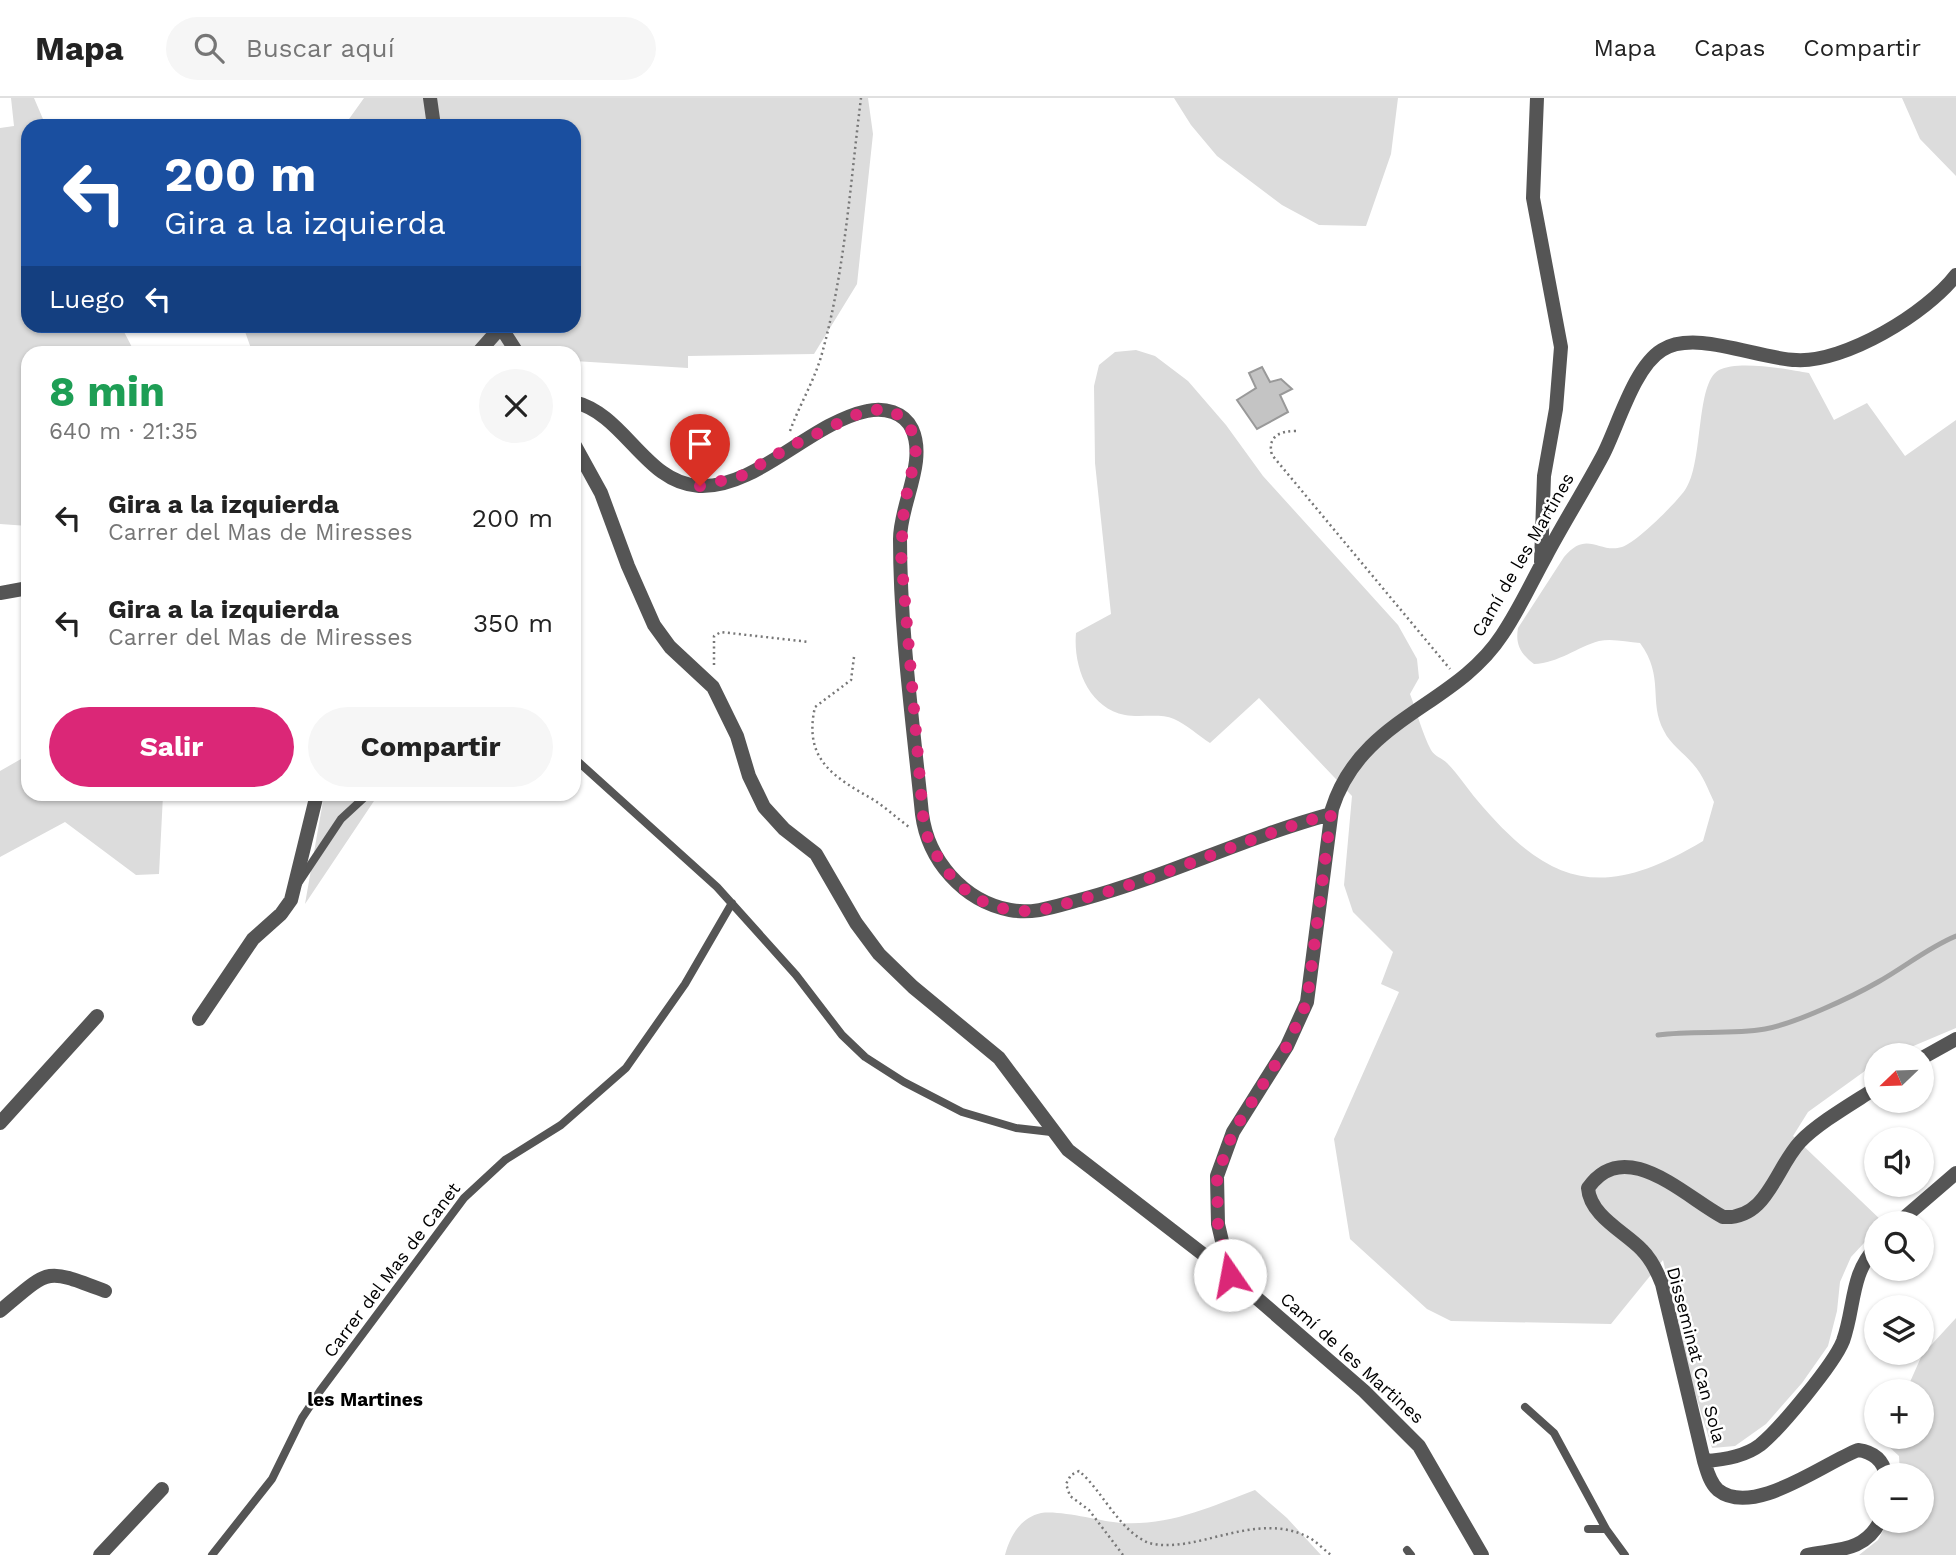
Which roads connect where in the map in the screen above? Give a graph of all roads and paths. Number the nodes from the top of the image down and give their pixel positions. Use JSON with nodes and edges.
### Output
{"nodes":[{"id":1,"x":430,"y":98,"type":"edge"},
{"id":2,"x":861,"y":98,"type":"edge"},
{"id":3,"x":1537,"y":98,"type":"edge"},
{"id":4,"x":433,"y":119,"type":"edge"},
{"id":5,"x":1956,"y":275,"type":"edge"},
{"id":6,"x":581,"y":405,"type":"edge"},
{"id":7,"x":1296,"y":431,"type":"dead end"},
{"id":8,"x":782,"y":452,"type":"junction"},
{"id":9,"x":581,"y":457,"type":"edge"},
{"id":10,"x":1542,"y":564,"type":"junction"},
{"id":11,"x":21,"y":589,"type":"edge"},
{"id":12,"x":0,"y":593,"type":"edge"},
{"id":13,"x":809,"y":642,"type":"dead end"},
{"id":14,"x":854,"y":657,"type":"dead end"},
{"id":15,"x":1458,"y":679,"type":"junction"},
{"id":16,"x":718,"y":695,"type":"junction"},
{"id":17,"x":581,"y":764,"type":"edge"},
{"id":18,"x":315,"y":801,"type":"edge"},
{"id":19,"x":360,"y":801,"type":"edge"},
{"id":20,"x":1331,"y":814,"type":"junction"},
{"id":21,"x":929,"y":841,"type":"junction"},
{"id":22,"x":296,"y":886,"type":"junction"},
{"id":23,"x":732,"y":903,"type":"junction"},
{"id":24,"x":97,"y":1016,"type":"dead end"},
{"id":25,"x":199,"y":1019,"type":"dead end"},
{"id":26,"x":1956,"y":1039,"type":"edge"},
{"id":27,"x":1934,"y":1051,"type":"edge"},
{"id":28,"x":1864,"y":1096,"type":"edge"},
{"id":29,"x":0,"y":1123,"type":"edge"},
{"id":30,"x":1051,"y":1132,"type":"junction"},
{"id":31,"x":1956,"y":1173,"type":"edge"},
{"id":32,"x":1912,"y":1211,"type":"edge"},
{"id":33,"x":1864,"y":1264,"type":"edge"},
{"id":34,"x":1230,"y":1275,"type":"junction"},
{"id":35,"x":105,"y":1292,"type":"dead end"},
{"id":36,"x":0,"y":1311,"type":"edge"},
{"id":37,"x":1525,"y":1407,"type":"dead end"},
{"id":38,"x":1704,"y":1461,"type":"junction"},
{"id":39,"x":1880,"y":1463,"type":"edge"},
{"id":40,"x":162,"y":1489,"type":"dead end"},
{"id":41,"x":1588,"y":1529,"type":"dead end"},
{"id":42,"x":1605,"y":1529,"type":"junction"},
{"id":43,"x":1871,"y":1533,"type":"edge"},
{"id":44,"x":100,"y":1555,"type":"edge"},
{"id":45,"x":212,"y":1555,"type":"edge"},
{"id":46,"x":1123,"y":1555,"type":"edge"},
{"id":47,"x":1331,"y":1555,"type":"edge"},
{"id":48,"x":1482,"y":1555,"type":"edge"},
{"id":49,"x":1625,"y":1555,"type":"edge"},
{"id":50,"x":1807,"y":1555,"type":"edge"}],
"edges":[{"from":1,"to":4,"type":"street"},
{"from":2,"to":8,"type":"path"},
{"from":3,"to":10,"type":"street"},
{"from":5,"to":10,"type":"street","name":"Camí de les Martines"},
{"from":6,"to":8,"type":"street"},
{"from":7,"to":15,"type":"path"},
{"from":8,"to":21,"type":"street"},
{"from":9,"to":16,"type":"street"},
{"from":10,"to":15,"type":"street","name":"Camí de les Martines"},
{"from":11,"to":12,"type":"street"},
{"from":13,"to":16,"type":"path"},
{"from":14,"to":21,"type":"path"},
{"from":15,"to":20,"type":"street","name":"Camí de les Martines"},
{"from":16,"to":30,"type":"street"},
{"from":17,"to":23,"type":"lane"},
{"from":18,"to":22,"type":"street"},
{"from":19,"to":22,"type":"lane"},
{"from":20,"to":21,"type":"street"},
{"from":20,"to":34,"type":"street","name":"Camí de les Martines"},
{"from":22,"to":25,"type":"street"},
{"from":23,"to":30,"type":"lane"},
{"from":23,"to":45,"type":"lane","name":"Carrer del Mas de Canet"},
{"from":24,"to":29,"type":"street"},
{"from":26,"to":27,"type":"street"},
{"from":28,"to":38,"type":"street","name":"Disseminat Can Sola"},
{"from":30,"to":34,"type":"street"},
{"from":31,"to":32,"type":"street"},
{"from":33,"to":38,"type":"street","name":"Disseminat Can Sola"},
{"from":34,"to":48,"type":"street","name":"Camí de les Martines"},
{"from":35,"to":36,"type":"street"},
{"from":37,"to":42,"type":"lane"},
{"from":38,"to":39,"type":"street","name":"Disseminat Can Sola"},
{"from":40,"to":44,"type":"street"},
{"from":41,"to":42,"type":"lane"},
{"from":42,"to":49,"type":"lane"},
{"from":43,"to":50,"type":"street"},
{"from":46,"to":47,"type":"path"}]}
